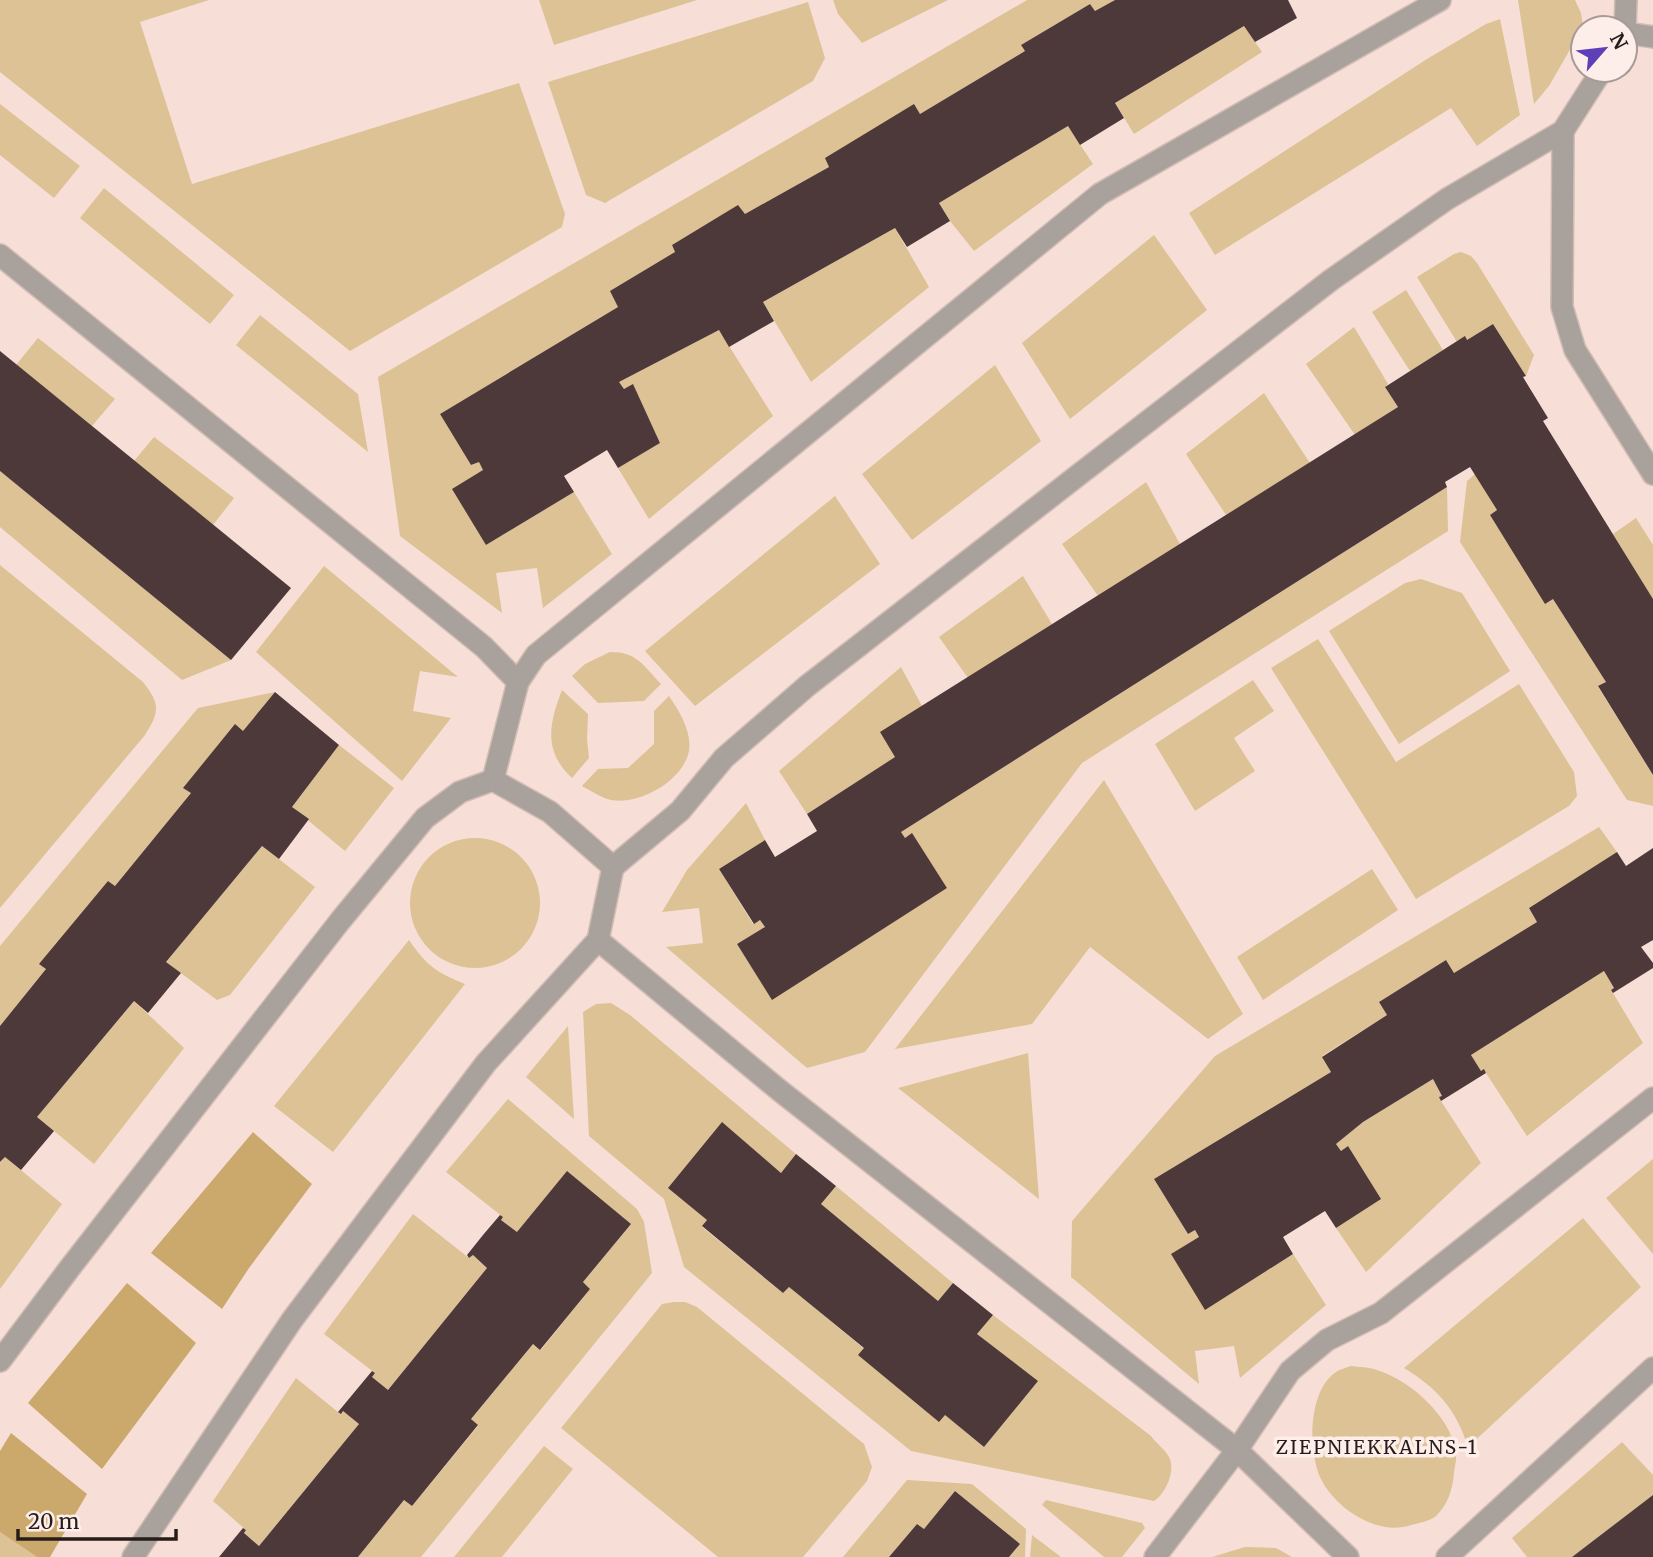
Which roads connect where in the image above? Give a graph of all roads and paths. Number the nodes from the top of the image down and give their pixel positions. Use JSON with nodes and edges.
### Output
{"nodes":[{"id":1,"x":1440,"y":0,"type":"edge"},
{"id":2,"x":1593,"y":84,"type":"edge"},
{"id":3,"x":1563,"y":131,"type":"junction"},
{"id":4,"x":0,"y":255,"type":"edge"},
{"id":5,"x":1653,"y":474,"type":"edge"},
{"id":6,"x":518,"y":682,"type":"junction"},
{"id":7,"x":493,"y":780,"type":"junction"},
{"id":8,"x":613,"y":867,"type":"junction"},
{"id":9,"x":598,"y":940,"type":"junction"},
{"id":10,"x":1653,"y":1098,"type":"edge"},
{"id":11,"x":0,"y":1361,"type":"edge"},
{"id":12,"x":1653,"y":1368,"type":"edge"},
{"id":13,"x":1237,"y":1450,"type":"junction"},
{"id":14,"x":133,"y":1557,"type":"edge"},
{"id":15,"x":1155,"y":1557,"type":"edge"},
{"id":16,"x":1349,"y":1557,"type":"edge"},
{"id":17,"x":1447,"y":1557,"type":"edge"}],
"edges":[{"from":1,"to":6,"type":"street"},
{"from":2,"to":3,"type":"street"},
{"from":3,"to":5,"type":"street"},
{"from":3,"to":8,"type":"street"},
{"from":4,"to":6,"type":"street"},
{"from":6,"to":7,"type":"street"},
{"from":7,"to":8,"type":"street"},
{"from":7,"to":11,"type":"street"},
{"from":8,"to":9,"type":"street"},
{"from":9,"to":13,"type":"street"},
{"from":9,"to":14,"type":"street"},
{"from":10,"to":13,"type":"street"},
{"from":12,"to":17,"type":"street"},
{"from":13,"to":15,"type":"street"},
{"from":13,"to":16,"type":"street"}]}
